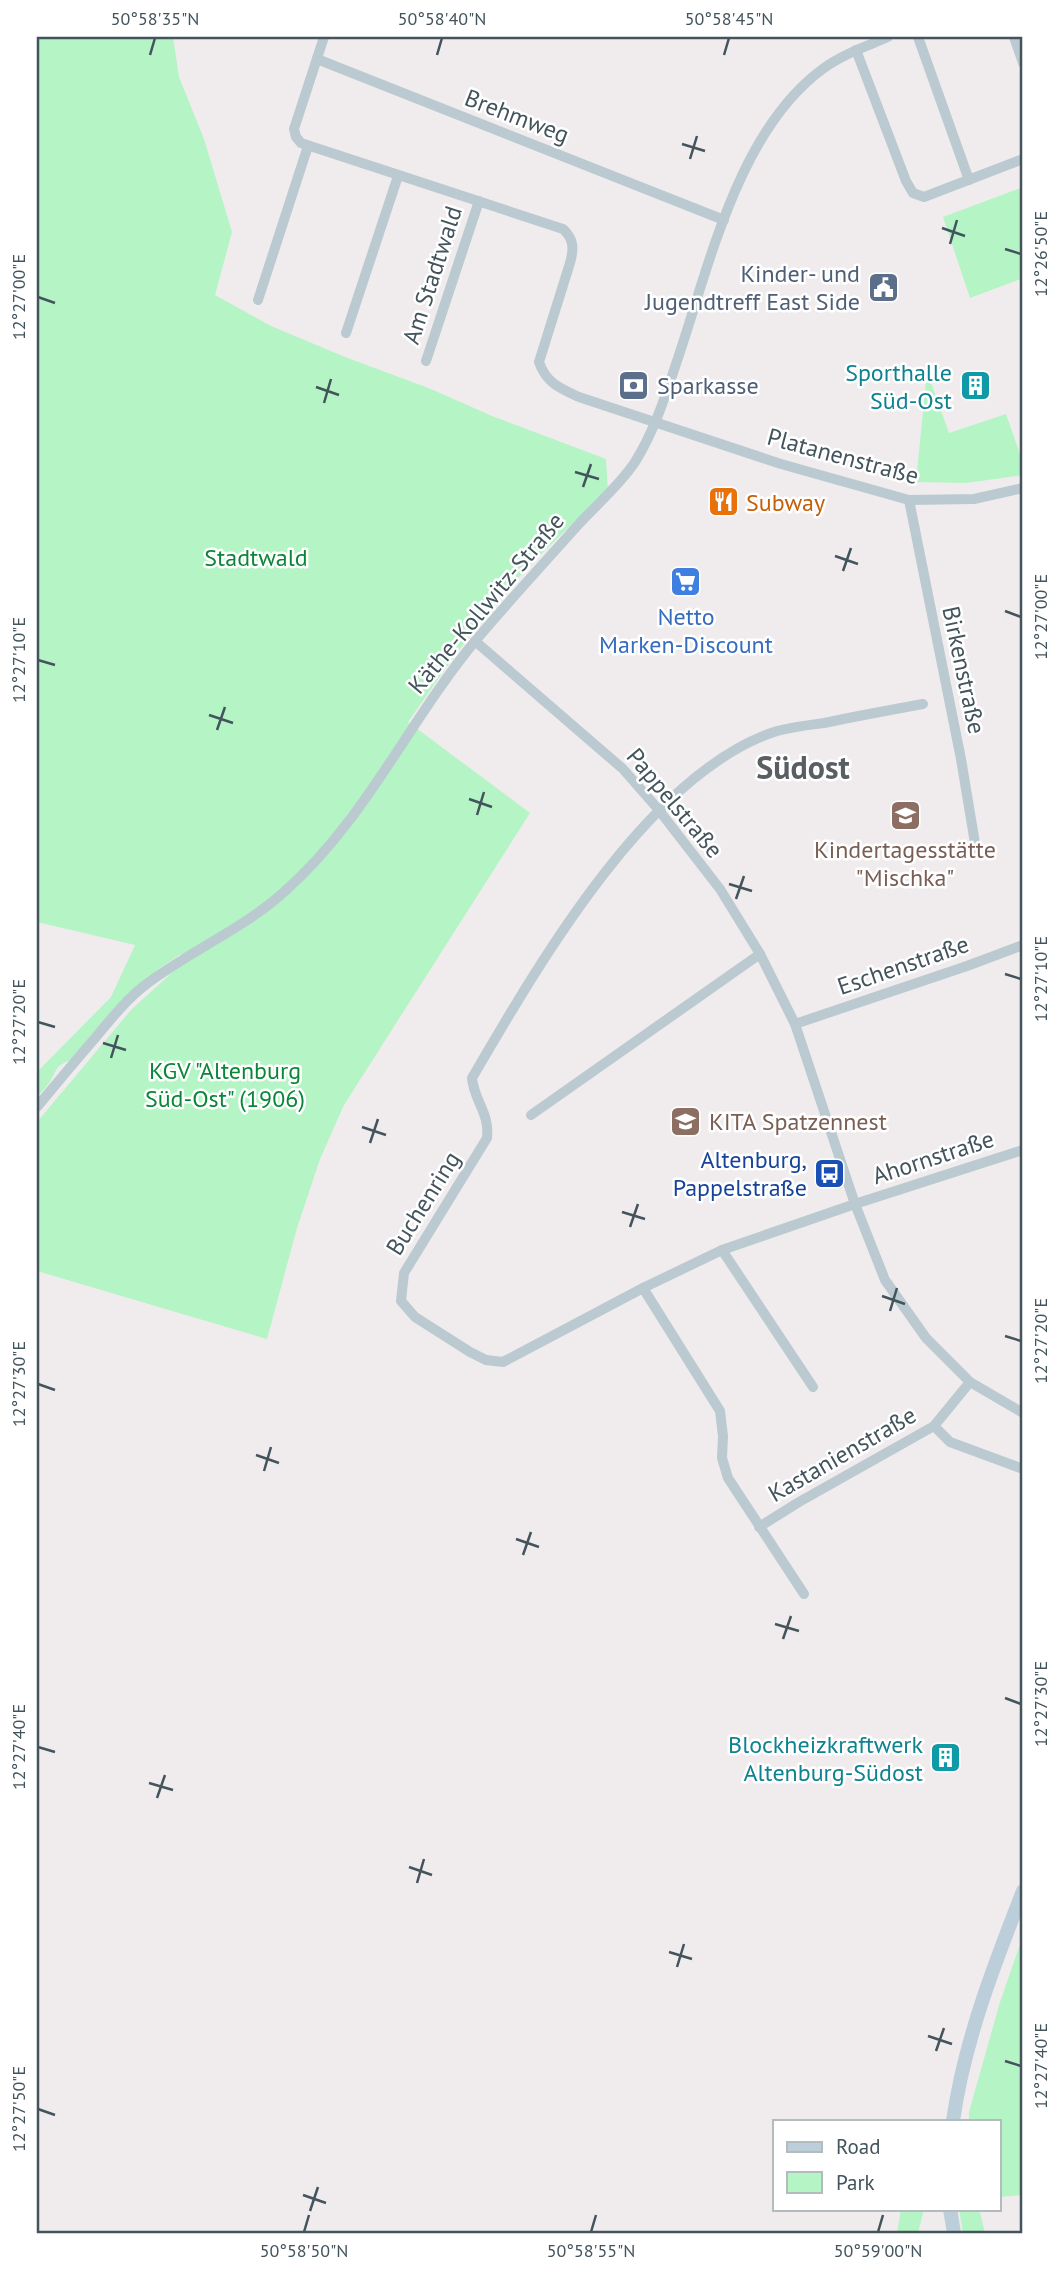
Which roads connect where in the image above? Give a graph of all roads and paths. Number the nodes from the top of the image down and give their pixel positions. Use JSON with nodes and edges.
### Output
{"nodes":[{"id":1,"x":324,"y":37,"type":"edge"},
{"id":2,"x":888,"y":37,"type":"edge"},
{"id":3,"x":918,"y":37,"type":"edge"},
{"id":4,"x":1014,"y":37,"type":"edge"},
{"id":5,"x":856,"y":50,"type":"junction"},
{"id":6,"x":317,"y":59,"type":"junction"},
{"id":7,"x":1023,"y":62,"type":"edge"},
{"id":8,"x":308,"y":146,"type":"junction"},
{"id":9,"x":1023,"y":159,"type":"edge"},
{"id":10,"x":398,"y":176,"type":"junction"},
{"id":11,"x":969,"y":180,"type":"junction"},
{"id":12,"x":479,"y":201,"type":"junction"},
{"id":13,"x":724,"y":220,"type":"junction"},
{"id":14,"x":258,"y":300,"type":"dead end"},
{"id":15,"x":346,"y":333,"type":"dead end"},
{"id":16,"x":426,"y":361,"type":"dead end"},
{"id":17,"x":656,"y":421,"type":"junction"},
{"id":18,"x":1023,"y":488,"type":"edge"},
{"id":19,"x":909,"y":500,"type":"junction"},
{"id":20,"x":475,"y":641,"type":"junction"},
{"id":21,"x":923,"y":704,"type":"dead end"},
{"id":22,"x":658,"y":809,"type":"junction"},
{"id":23,"x":976,"y":849,"type":"dead end"},
{"id":24,"x":1023,"y":945,"type":"edge"},
{"id":25,"x":760,"y":954,"type":"junction"},
{"id":26,"x":795,"y":1024,"type":"junction"},
{"id":27,"x":37,"y":1107,"type":"edge"},
{"id":28,"x":530,"y":1115,"type":"dead end"},
{"id":29,"x":1023,"y":1150,"type":"edge"},
{"id":30,"x":855,"y":1204,"type":"junction"},
{"id":31,"x":722,"y":1250,"type":"junction"},
{"id":32,"x":643,"y":1287,"type":"junction"},
{"id":33,"x":970,"y":1382,"type":"junction"},
{"id":34,"x":813,"y":1387,"type":"dead end"},
{"id":35,"x":1023,"y":1413,"type":"edge"},
{"id":36,"x":934,"y":1426,"type":"junction"},
{"id":37,"x":1023,"y":1469,"type":"edge"},
{"id":38,"x":759,"y":1527,"type":"junction"},
{"id":39,"x":804,"y":1594,"type":"dead end"},
{"id":40,"x":1023,"y":1891,"type":"edge"},
{"id":41,"x":953,"y":2120,"type":"edge"},
{"id":42,"x":950,"y":2210,"type":"edge"},
{"id":43,"x":954,"y":2233,"type":"edge"}],
"edges":[{"from":1,"to":6,"type":"street"},
{"from":2,"to":5,"type":"street","name":"Käthe-Kollwitz-Straße"},
{"from":3,"to":11,"type":"street"},
{"from":4,"to":7,"type":"street"},
{"from":5,"to":11,"type":"street"},
{"from":5,"to":13,"type":"street","name":"Käthe-Kollwitz-Straße"},
{"from":6,"to":8,"type":"street"},
{"from":6,"to":13,"type":"street","name":"Brehmweg"},
{"from":8,"to":10,"type":"street","name":"Am Stadtwald"},
{"from":8,"to":14,"type":"street"},
{"from":9,"to":11,"type":"street"},
{"from":10,"to":12,"type":"street","name":"Am Stadtwald"},
{"from":10,"to":15,"type":"street"},
{"from":12,"to":16,"type":"street","name":"Am Stadtwald"},
{"from":12,"to":17,"type":"street","name":"Am Stadtwald"},
{"from":13,"to":17,"type":"street","name":"Käthe-Kollwitz-Straße"},
{"from":17,"to":19,"type":"street","name":"Platanenstraße"},
{"from":17,"to":20,"type":"street","name":"Käthe-Kollwitz-Straße"},
{"from":18,"to":19,"type":"street","name":"Platanenstraße"},
{"from":19,"to":23,"type":"street","name":"Birkenstraße"},
{"from":20,"to":22,"type":"street","name":"Pappelstraße"},
{"from":20,"to":27,"type":"street","name":"Käthe-Kollwitz-Straße"},
{"from":21,"to":22,"type":"street","name":"Birkenstraße"},
{"from":22,"to":25,"type":"street","name":"Pappelstraße"},
{"from":22,"to":32,"type":"street","name":"Buchenring"},
{"from":24,"to":26,"type":"street","name":"Eschenstraße"},
{"from":25,"to":26,"type":"street","name":"Pappelstraße"},
{"from":25,"to":28,"type":"street"},
{"from":26,"to":30,"type":"street","name":"Pappelstraße"},
{"from":29,"to":30,"type":"street","name":"Ahornstraße"},
{"from":30,"to":31,"type":"street","name":"Buchenring"},
{"from":30,"to":33,"type":"street","name":"Pappelstraße"},
{"from":31,"to":32,"type":"street","name":"Buchenring"},
{"from":31,"to":34,"type":"street"},
{"from":32,"to":38,"type":"street","name":"Kastanienstraße"},
{"from":33,"to":35,"type":"street","name":"Pappelstraße"},
{"from":33,"to":36,"type":"street","name":"Kastanienstraße"},
{"from":36,"to":37,"type":"street"},
{"from":36,"to":38,"type":"street","name":"Kastanienstraße"},
{"from":38,"to":39,"type":"street","name":"Kastanienstraße"},
{"from":40,"to":41,"type":"street"},
{"from":42,"to":43,"type":"street"}]}
